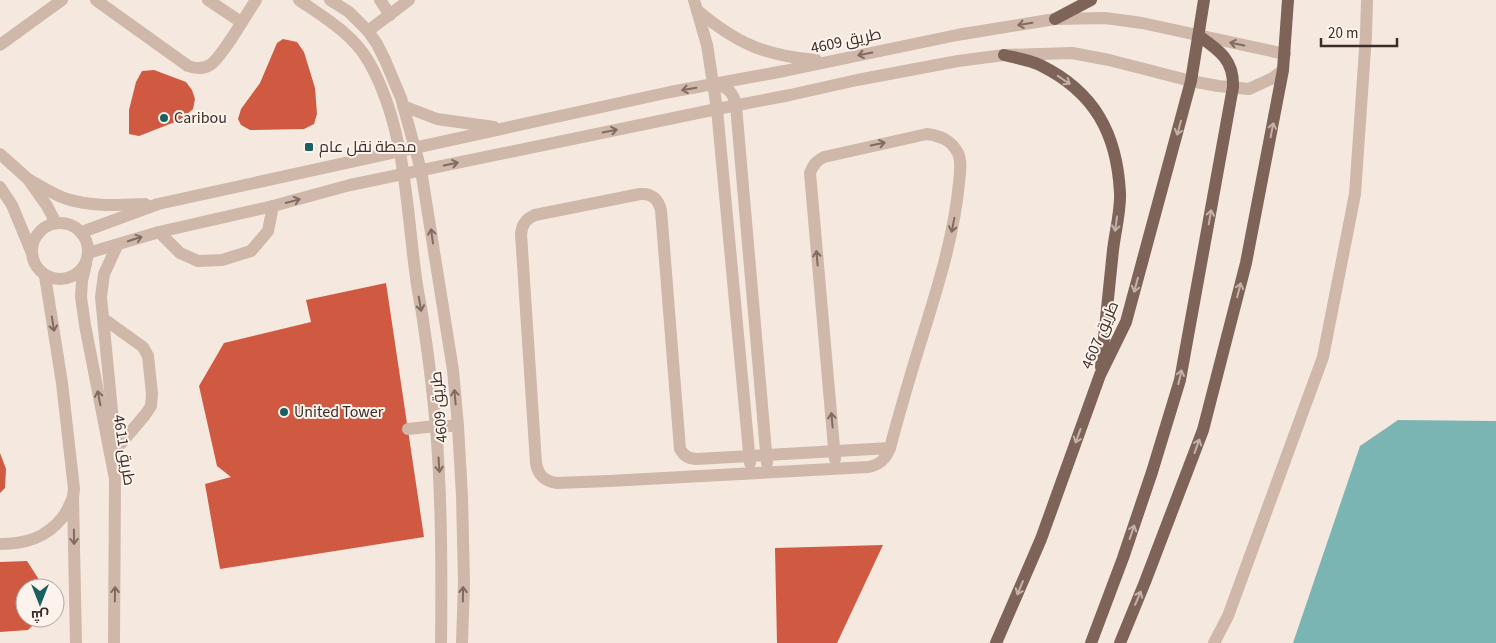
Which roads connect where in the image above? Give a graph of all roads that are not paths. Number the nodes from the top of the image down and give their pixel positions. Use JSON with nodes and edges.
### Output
{"nodes":[{"id":1,"x":60,"y":0,"type":"edge"},
{"id":2,"x":96,"y":0,"type":"edge"},
{"id":3,"x":208,"y":0,"type":"edge"},
{"id":4,"x":256,"y":0,"type":"edge"},
{"id":5,"x":299,"y":0,"type":"edge"},
{"id":6,"x":330,"y":0,"type":"edge"},
{"id":7,"x":380,"y":0,"type":"edge"},
{"id":8,"x":409,"y":0,"type":"edge"},
{"id":9,"x":1091,"y":0,"type":"edge"},
{"id":10,"x":1204,"y":0,"type":"edge"},
{"id":11,"x":1288,"y":0,"type":"edge"},
{"id":12,"x":1367,"y":0,"type":"edge"},
{"id":13,"x":695,"y":5,"type":"edge"},
{"id":14,"x":390,"y":15,"type":"junction"},
{"id":15,"x":1055,"y":19,"type":"junction"},
{"id":16,"x":242,"y":22,"type":"junction"},
{"id":17,"x":368,"y":31,"type":"junction"},
{"id":18,"x":1199,"y":36,"type":"junction"},
{"id":19,"x":0,"y":45,"type":"edge"},
{"id":20,"x":1285,"y":54,"type":"junction"},
{"id":21,"x":1004,"y":55,"type":"junction"},
{"id":22,"x":829,"y":61,"type":"junction"},
{"id":23,"x":1283,"y":70,"type":"junction"},
{"id":24,"x":1191,"y":81,"type":"junction"},
{"id":25,"x":714,"y":84,"type":"junction"},
{"id":26,"x":1233,"y":87,"type":"junction"},
{"id":27,"x":403,"y":106,"type":"junction"},
{"id":28,"x":736,"y":106,"type":"junction"},
{"id":29,"x":717,"y":109,"type":"junction"},
{"id":30,"x":503,"y":129,"type":"junction"},
{"id":31,"x":415,"y":148,"type":"junction"},
{"id":32,"x":399,"y":151,"type":"junction"},
{"id":33,"x":0,"y":154,"type":"edge"},
{"id":34,"x":421,"y":170,"type":"junction"},
{"id":35,"x":404,"y":174,"type":"junction"},
{"id":36,"x":28,"y":179,"type":"junction"},
{"id":37,"x":0,"y":187,"type":"edge"},
{"id":38,"x":158,"y":204,"type":"junction"},
{"id":39,"x":273,"y":206,"type":"junction"},
{"id":40,"x":56,"y":223,"type":"junction"},
{"id":41,"x":82,"y":232,"type":"junction"},
{"id":42,"x":159,"y":232,"type":"junction"},
{"id":43,"x":116,"y":246,"type":"junction"},
{"id":44,"x":31,"y":251,"type":"junction"},
{"id":45,"x":87,"y":259,"type":"junction"},
{"id":46,"x":45,"y":276,"type":"junction"},
{"id":47,"x":104,"y":318,"type":"junction"},
{"id":48,"x":1100,"y":375,"type":"junction"},
{"id":49,"x":436,"y":426,"type":"junction"},
{"id":50,"x":458,"y":426,"type":"junction"},
{"id":51,"x":408,"y":429,"type":"dead end"},
{"id":52,"x":116,"y":448,"type":"junction"},
{"id":53,"x":890,"y":448,"type":"junction"},
{"id":54,"x":834,"y":452,"type":"junction"},
{"id":55,"x":767,"y":455,"type":"junction"},
{"id":56,"x":750,"y":456,"type":"junction"},
{"id":57,"x":836,"y":468,"type":"junction"},
{"id":58,"x":751,"y":473,"type":"junction"},
{"id":59,"x":768,"y":473,"type":"junction"},
{"id":60,"x":115,"y":479,"type":"junction"},
{"id":61,"x":73,"y":497,"type":"junction"},
{"id":62,"x":0,"y":544,"type":"edge"},
{"id":63,"x":76,"y":643,"type":"edge"},
{"id":64,"x":114,"y":643,"type":"edge"},
{"id":65,"x":441,"y":643,"type":"edge"},
{"id":66,"x":462,"y":643,"type":"edge"},
{"id":67,"x":996,"y":643,"type":"edge"},
{"id":68,"x":1091,"y":643,"type":"edge"},
{"id":69,"x":1120,"y":643,"type":"edge"},
{"id":70,"x":1214,"y":643,"type":"edge"}],
"edges":[{"from":1,"to":19,"type":"street"},
{"from":2,"to":16,"type":"street"},
{"from":3,"to":16,"type":"street"},
{"from":4,"to":16,"type":"street"},
{"from":5,"to":32,"type":"street","name":"طريق 4609"},
{"from":6,"to":17,"type":"street","name":"طريق 4609"},
{"from":7,"to":14,"type":"street"},
{"from":8,"to":14,"type":"street"},
{"from":9,"to":15,"type":"main road"},
{"from":10,"to":18,"type":"main road","name":"طريق 4607"},
{"from":11,"to":20,"type":"main road"},
{"from":12,"to":70,"type":"street"},
{"from":13,"to":22,"type":"street"},
{"from":13,"to":25,"type":"street"},
{"from":14,"to":17,"type":"street"},
{"from":15,"to":18,"type":"street","name":"طريق 4609"},
{"from":15,"to":22,"type":"street","name":"طريق 4609","one_way":true},
{"from":17,"to":27,"type":"street","name":"طريق 4609"},
{"from":20,"to":18,"type":"street","name":"طريق 4609","one_way":true},
{"from":18,"to":24,"type":"main road","name":"طريق 4607"},
{"from":18,"to":26,"type":"main road"},
{"from":20,"to":23,"type":"main road"},
{"from":21,"to":24,"type":"street"},
{"from":21,"to":28,"type":"street"},
{"from":21,"to":48,"type":"main road","one_way":true},
{"from":22,"to":25,"type":"street","name":"طريق 4609"},
{"from":23,"to":26,"type":"street"},
{"from":69,"to":23,"type":"main road","one_way":true},
{"from":24,"to":26,"type":"street"},
{"from":24,"to":48,"type":"main road","name":"طريق 4607","one_way":true},
{"from":25,"to":28,"type":"street"},
{"from":25,"to":29,"type":"street"},
{"from":25,"to":30,"type":"street","name":"طريق 4609","one_way":true},
{"from":68,"to":26,"type":"main road","one_way":true},
{"from":27,"to":30,"type":"street"},
{"from":27,"to":31,"type":"street","name":"طريق 4609"},
{"from":28,"to":29,"type":"street"},
{"from":28,"to":55,"type":"street"},
{"from":34,"to":29,"type":"street","one_way":true},
{"from":29,"to":56,"type":"street"},
{"from":30,"to":31,"type":"street","name":"طريق 4609"},
{"from":31,"to":32,"type":"street","name":"طريق 4609"},
{"from":31,"to":34,"type":"street","name":"طريق 4609"},
{"from":32,"to":35,"type":"street","name":"طريق 4609"},
{"from":32,"to":38,"type":"street","name":"طريق 4609"},
{"from":33,"to":36,"type":"street"},
{"from":34,"to":35,"type":"street"},
{"from":50,"to":34,"type":"street","name":"طريق 4609","one_way":true},
{"from":39,"to":35,"type":"street","one_way":true},
{"from":35,"to":49,"type":"street","name":"طريق 4609","one_way":true},
{"from":36,"to":38,"type":"street"},
{"from":36,"to":40,"type":"street"},
{"from":37,"to":44,"type":"street"},
{"from":38,"to":41,"type":"street","name":"طريق 4609"},
{"from":39,"to":42,"type":"street"},
{"from":39,"to":42,"type":"street"},
{"from":40,"to":41,"type":"street"},
{"from":40,"to":44,"type":"street"},
{"from":41,"to":45,"type":"street"},
{"from":43,"to":42,"type":"street","one_way":true},
{"from":43,"to":45,"type":"street"},
{"from":43,"to":47,"type":"street"},
{"from":44,"to":46,"type":"street"},
{"from":45,"to":46,"type":"street"},
{"from":60,"to":45,"type":"street","name":"طريق 4611","one_way":true},
{"from":46,"to":61,"type":"street","one_way":true},
{"from":47,"to":52,"type":"street"},
{"from":47,"to":52,"type":"street"},
{"from":48,"to":67,"type":"main road","name":"طريق 4607","one_way":true},
{"from":49,"to":50,"type":"street"},
{"from":49,"to":51,"type":"street"},
{"from":49,"to":65,"type":"street","name":"طريق 4609","one_way":true},
{"from":66,"to":50,"type":"street","name":"طريق 4609","one_way":true},
{"from":52,"to":60,"type":"street"},
{"from":53,"to":54,"type":"street"},
{"from":54,"to":53,"type":"street","one_way":true},
{"from":53,"to":57,"type":"street"},
{"from":54,"to":55,"type":"street"},
{"from":54,"to":57,"type":"street"},
{"from":55,"to":56,"type":"street"},
{"from":55,"to":59,"type":"street"},
{"from":56,"to":58,"type":"street"},
{"from":56,"to":58,"type":"street"},
{"from":57,"to":59,"type":"street"},
{"from":58,"to":59,"type":"street"},
{"from":64,"to":60,"type":"street","name":"طريق 4611","one_way":true},
{"from":61,"to":62,"type":"street"},
{"from":61,"to":63,"type":"street","one_way":true}]}
